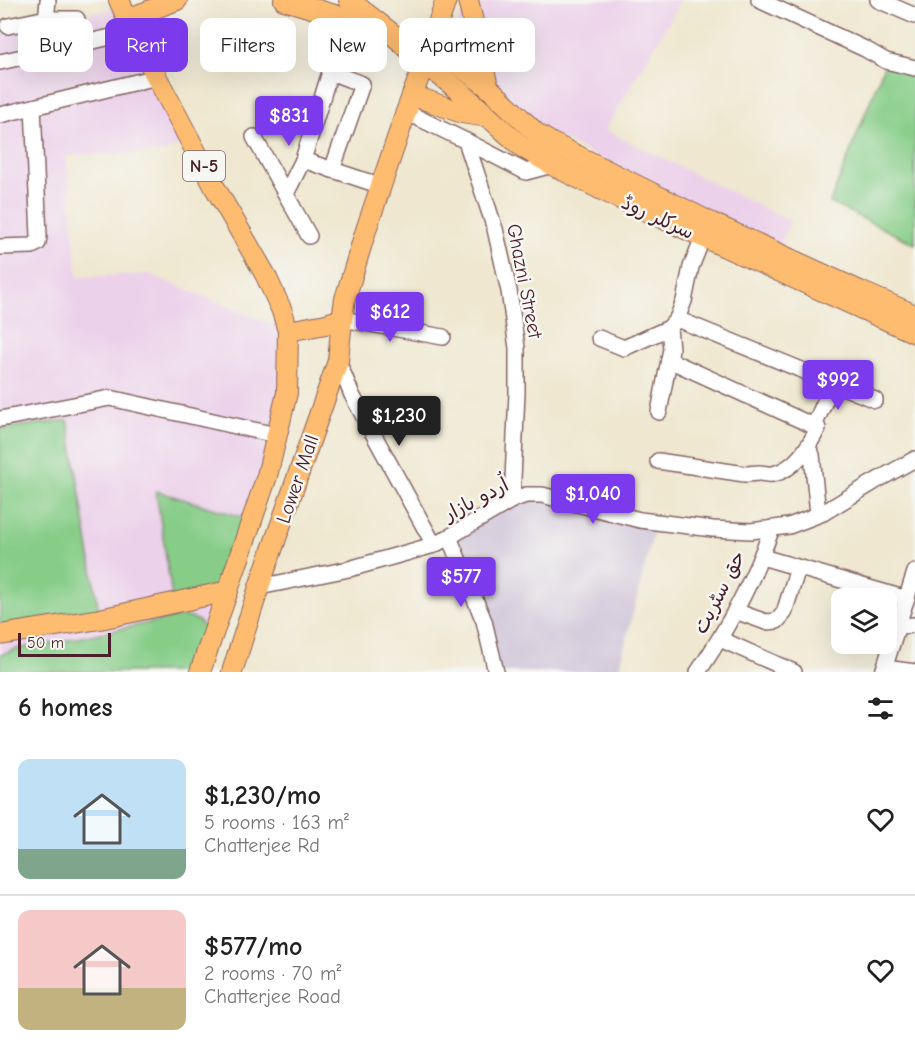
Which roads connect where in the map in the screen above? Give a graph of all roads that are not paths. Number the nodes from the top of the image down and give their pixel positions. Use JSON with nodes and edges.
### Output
{"nodes":[{"id":1,"x":48,"y":0,"type":"edge"},
{"id":2,"x":118,"y":0,"type":"edge"},
{"id":3,"x":177,"y":0,"type":"edge"},
{"id":4,"x":284,"y":0,"type":"edge"},
{"id":5,"x":349,"y":0,"type":"edge"},
{"id":6,"x":446,"y":0,"type":"edge"},
{"id":7,"x":468,"y":0,"type":"edge"},
{"id":8,"x":759,"y":0,"type":"edge"},
{"id":9,"x":879,"y":0,"type":"edge"},
{"id":10,"x":915,"y":16,"type":"edge"},
{"id":11,"x":46,"y":18,"type":"edge"},
{"id":12,"x":126,"y":18,"type":"edge"},
{"id":13,"x":144,"y":18,"type":"edge"},
{"id":14,"x":440,"y":18,"type":"edge"},
{"id":15,"x":18,"y":24,"type":"edge"},
{"id":16,"x":8,"y":26,"type":"dead end"},
{"id":17,"x":390,"y":32,"type":"junction"},
{"id":18,"x":105,"y":33,"type":"edge"},
{"id":19,"x":399,"y":40,"type":"edge"},
{"id":20,"x":0,"y":62,"type":"edge"},
{"id":21,"x":915,"y":68,"type":"edge"},
{"id":22,"x":154,"y":72,"type":"edge"},
{"id":23,"x":421,"y":72,"type":"edge"},
{"id":24,"x":435,"y":72,"type":"edge"},
{"id":25,"x":468,"y":72,"type":"edge"},
{"id":26,"x":157,"y":77,"type":"junction"},
{"id":27,"x":488,"y":87,"type":"junction"},
{"id":28,"x":409,"y":103,"type":"junction"},
{"id":29,"x":33,"y":107,"type":"junction"},
{"id":30,"x":0,"y":115,"type":"edge"},
{"id":31,"x":488,"y":117,"type":"junction"},
{"id":32,"x":254,"y":137,"type":"dead end"},
{"id":33,"x":466,"y":141,"type":"junction"},
{"id":34,"x":303,"y":160,"type":"junction"},
{"id":35,"x":552,"y":165,"type":"junction"},
{"id":36,"x":332,"y":170,"type":"junction"},
{"id":37,"x":381,"y":186,"type":"junction"},
{"id":38,"x":286,"y":194,"type":"junction"},
{"id":39,"x":309,"y":236,"type":"dead end"},
{"id":40,"x":702,"y":237,"type":"junction"},
{"id":41,"x":0,"y":247,"type":"edge"},
{"id":42,"x":915,"y":315,"type":"edge"},
{"id":43,"x":342,"y":319,"type":"junction"},
{"id":44,"x":673,"y":323,"type":"junction"},
{"id":45,"x":288,"y":332,"type":"junction"},
{"id":46,"x":915,"y":333,"type":"edge"},
{"id":47,"x":443,"y":337,"type":"dead end"},
{"id":48,"x":599,"y":338,"type":"dead end"},
{"id":49,"x":669,"y":360,"type":"junction"},
{"id":50,"x":338,"y":361,"type":"junction"},
{"id":51,"x":833,"y":383,"type":"junction"},
{"id":52,"x":875,"y":400,"type":"dead end"},
{"id":53,"x":659,"y":412,"type":"dead end"},
{"id":54,"x":0,"y":418,"type":"edge"},
{"id":55,"x":814,"y":426,"type":"junction"},
{"id":56,"x":276,"y":435,"type":"junction"},
{"id":57,"x":808,"y":448,"type":"junction"},
{"id":58,"x":915,"y":459,"type":"edge"},
{"id":59,"x":658,"y":461,"type":"dead end"},
{"id":60,"x":512,"y":501,"type":"junction"},
{"id":61,"x":818,"y":514,"type":"junction"},
{"id":62,"x":772,"y":528,"type":"junction"},
{"id":63,"x":449,"y":537,"type":"junction"},
{"id":64,"x":434,"y":545,"type":"junction"},
{"id":65,"x":762,"y":557,"type":"junction"},
{"id":66,"x":798,"y":568,"type":"junction"},
{"id":67,"x":915,"y":572,"type":"edge"},
{"id":68,"x":259,"y":587,"type":"junction"},
{"id":69,"x":228,"y":591,"type":"junction"},
{"id":70,"x":907,"y":599,"type":"junction"},
{"id":71,"x":185,"y":601,"type":"junction"},
{"id":72,"x":735,"y":611,"type":"junction"},
{"id":73,"x":915,"y":625,"type":"edge"},
{"id":74,"x":898,"y":626,"type":"junction"},
{"id":75,"x":0,"y":635,"type":"edge"},
{"id":76,"x":720,"y":639,"type":"junction"},
{"id":77,"x":212,"y":640,"type":"junction"},
{"id":78,"x":776,"y":668,"type":"edge"},
{"id":79,"x":884,"y":670,"type":"edge"},
{"id":80,"x":201,"y":672,"type":"edge"},
{"id":81,"x":232,"y":672,"type":"edge"},
{"id":82,"x":496,"y":672,"type":"edge"},
{"id":83,"x":698,"y":672,"type":"edge"},
{"id":84,"x":794,"y":672,"type":"edge"},
{"id":85,"x":915,"y":672,"type":"edge"}],
"edges":[{"from":1,"to":11,"type":"street"},
{"from":2,"to":12,"type":"main road","number":"N-5"},
{"from":3,"to":13,"type":"main road"},
{"from":4,"to":17,"type":"main road"},
{"from":5,"to":17,"type":"main road","name":"سرکلر روڈ"},
{"from":6,"to":7,"type":"street"},
{"from":6,"to":14,"type":"main road","name":"Lower Mall"},
{"from":7,"to":27,"type":"main road"},
{"from":8,"to":21,"type":"street"},
{"from":9,"to":10,"type":"street"},
{"from":15,"to":16,"type":"street"},
{"from":17,"to":19,"type":"main road","name":"سرکلر روڈ"},
{"from":18,"to":20,"type":"street"},
{"from":22,"to":26,"type":"main road","number":"N-5"},
{"from":23,"to":28,"type":"main road","name":"Lower Mall"},
{"from":24,"to":31,"type":"main road","name":"سرکلر روڈ"},
{"from":25,"to":27,"type":"main road","name":"سرکلر روڈ"},
{"from":26,"to":29,"type":"street"},
{"from":26,"to":45,"type":"main road","number":"N-5"},
{"from":27,"to":42,"type":"main road","name":"سرکلر روڈ"},
{"from":28,"to":31,"type":"main road"},
{"from":28,"to":33,"type":"street"},
{"from":28,"to":37,"type":"main road","name":"Lower Mall"},
{"from":29,"to":30,"type":"street"},
{"from":29,"to":41,"type":"street"},
{"from":31,"to":35,"type":"main road","name":"سرکلر روڈ"},
{"from":32,"to":38,"type":"street"},
{"from":33,"to":35,"type":"street"},
{"from":33,"to":60,"type":"street","name":"Ghazni Street"},
{"from":34,"to":36,"type":"street"},
{"from":34,"to":36,"type":"street"},
{"from":34,"to":38,"type":"street"},
{"from":35,"to":40,"type":"main road","name":"سرکلر روڈ"},
{"from":36,"to":37,"type":"street"},
{"from":37,"to":43,"type":"main road","name":"Lower Mall"},
{"from":38,"to":39,"type":"street"},
{"from":40,"to":44,"type":"street"},
{"from":40,"to":46,"type":"main road","name":"سرکلر روڈ"},
{"from":43,"to":45,"type":"main road"},
{"from":43,"to":47,"type":"street"},
{"from":43,"to":50,"type":"main road","name":"Lower Mall"},
{"from":44,"to":48,"type":"street"},
{"from":44,"to":49,"type":"street"},
{"from":44,"to":51,"type":"street"},
{"from":45,"to":56,"type":"main road","name":"Lower Mall","number":"N-5"},
{"from":49,"to":53,"type":"street"},
{"from":49,"to":55,"type":"street"},
{"from":50,"to":64,"type":"street"},
{"from":50,"to":68,"type":"main road","name":"Lower Mall"},
{"from":51,"to":52,"type":"street"},
{"from":51,"to":55,"type":"street"},
{"from":54,"to":56,"type":"street"},
{"from":55,"to":57,"type":"street"},
{"from":56,"to":69,"type":"main road","name":"Lower Mall","number":"N-5"},
{"from":57,"to":59,"type":"street"},
{"from":57,"to":61,"type":"street"},
{"from":58,"to":61,"type":"street","name":"اُردو بازار"},
{"from":60,"to":62,"type":"street","name":"اُردو بازار"},
{"from":60,"to":63,"type":"street","name":"اُردو بازار"},
{"from":61,"to":62,"type":"street","name":"اُردو بازار"},
{"from":62,"to":65,"type":"street","name":"حق سٹریت"},
{"from":63,"to":64,"type":"street","name":"اُردو بازار"},
{"from":63,"to":82,"type":"street"},
{"from":64,"to":68,"type":"street","name":"اُردو بازار"},
{"from":65,"to":66,"type":"street"},
{"from":65,"to":72,"type":"street","name":"حق سٹریت"},
{"from":66,"to":70,"type":"street"},
{"from":66,"to":72,"type":"street"},
{"from":67,"to":70,"type":"street"},
{"from":68,"to":81,"type":"main road","name":"Lower Mall"},
{"from":69,"to":71,"type":"main road"},
{"from":69,"to":77,"type":"main road","name":"Lower Mall","number":"N-5"},
{"from":70,"to":74,"type":"street"},
{"from":71,"to":75,"type":"main road"},
{"from":71,"to":77,"type":"main road"},
{"from":72,"to":76,"type":"street","name":"حق سٹریت"},
{"from":73,"to":74,"type":"street"},
{"from":74,"to":79,"type":"street"},
{"from":76,"to":78,"type":"street"},
{"from":76,"to":83,"type":"street","name":"حق سٹریت"},
{"from":77,"to":80,"type":"main road","name":"Lower Mall","number":"N-5"},
{"from":78,"to":84,"type":"street"},
{"from":79,"to":85,"type":"street"}]}
